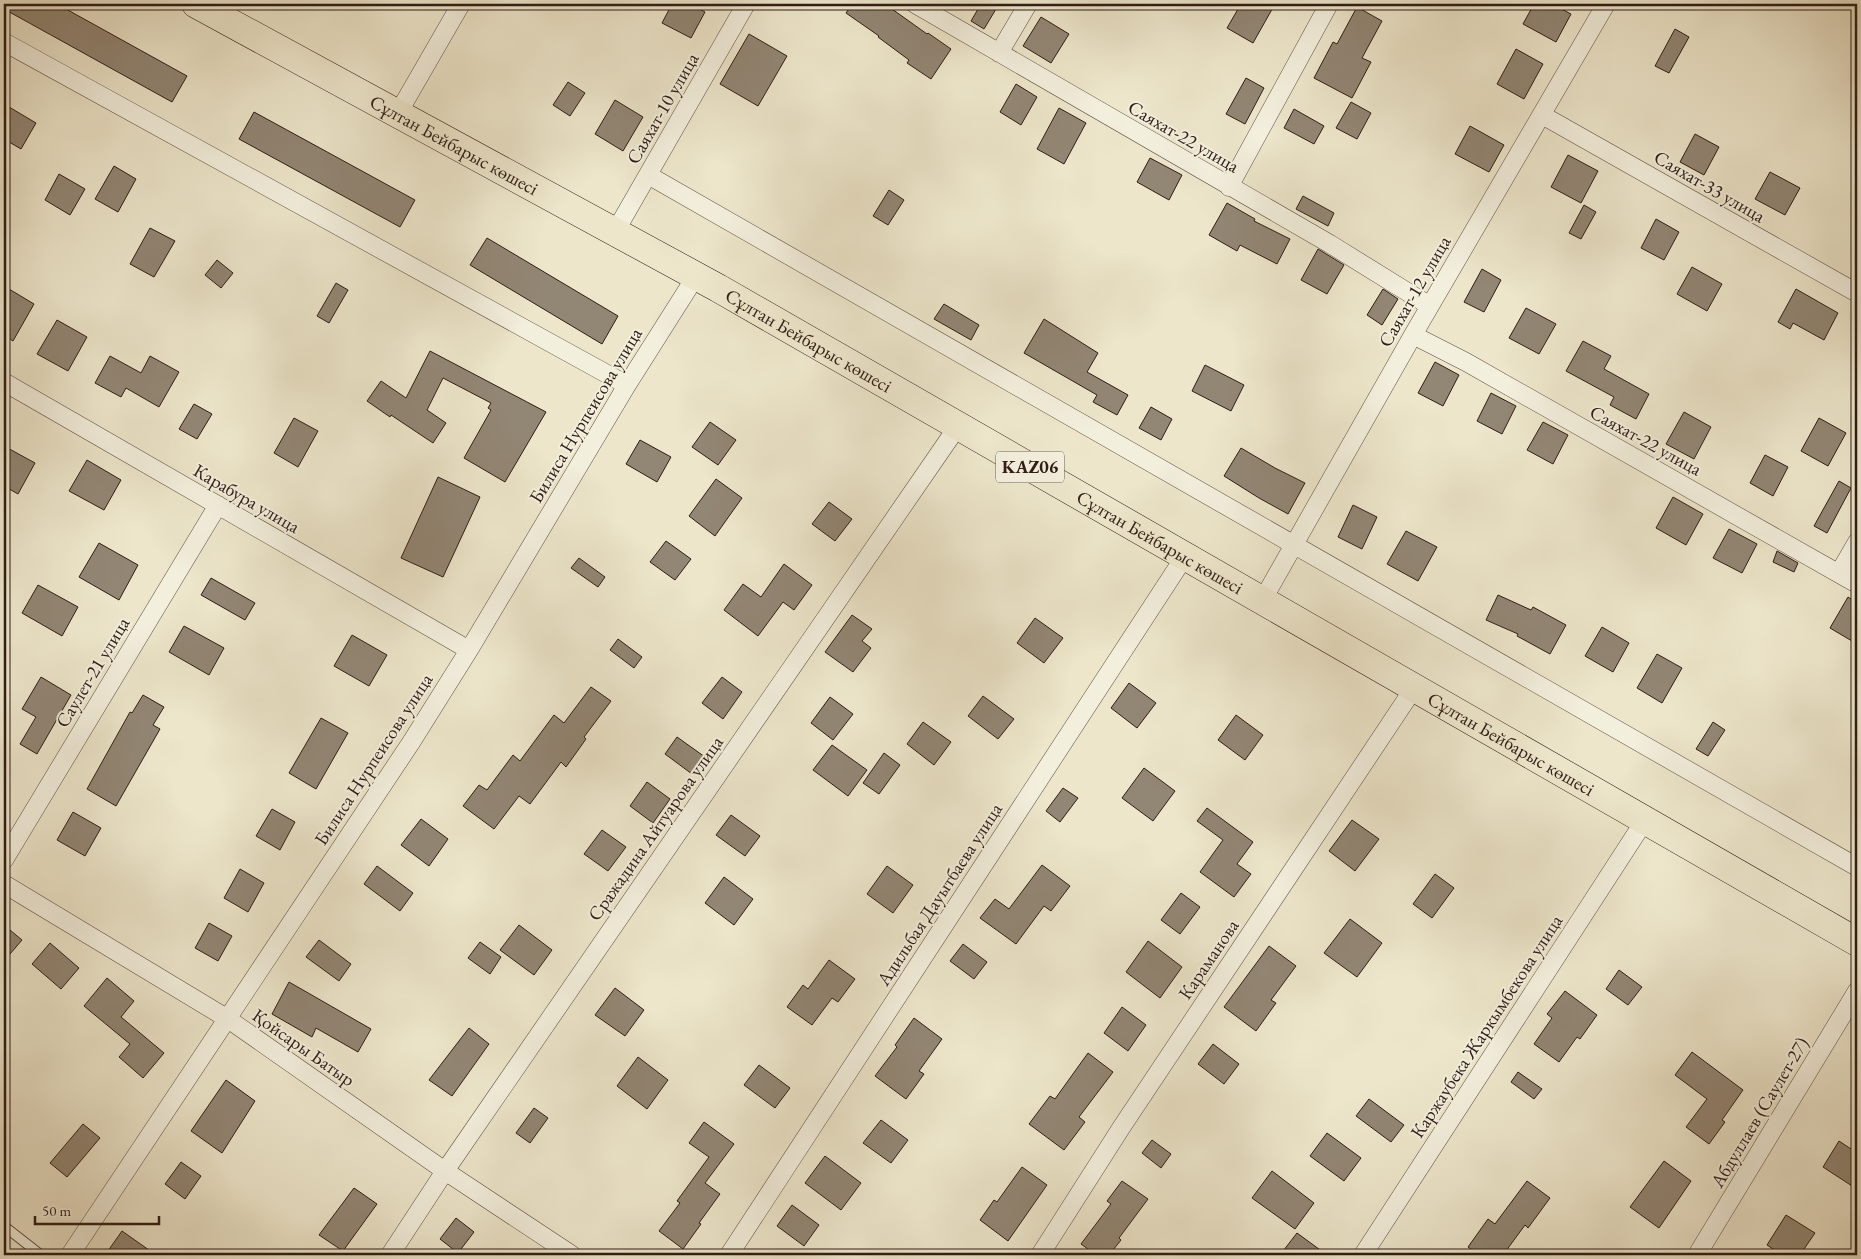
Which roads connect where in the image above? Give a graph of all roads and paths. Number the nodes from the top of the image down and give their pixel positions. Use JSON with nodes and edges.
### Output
{"nodes":[{"id":1,"x":196,"y":4,"type":"edge"},
{"id":2,"x":461,"y":4,"type":"edge"},
{"id":3,"x":746,"y":4,"type":"edge"},
{"id":4,"x":915,"y":4,"type":"edge"},
{"id":5,"x":1028,"y":4,"type":"edge"},
{"id":6,"x":1329,"y":4,"type":"edge"},
{"id":7,"x":1606,"y":4,"type":"edge"},
{"id":8,"x":4,"y":42,"type":"edge"},
{"id":9,"x":999,"y":53,"type":"junction"},
{"id":10,"x":397,"y":115,"type":"junction"},
{"id":11,"x":1542,"y":115,"type":"junction"},
{"id":12,"x":648,"y":175,"type":"junction"},
{"id":13,"x":1229,"y":187,"type":"junction"},
{"id":14,"x":615,"y":232,"type":"junction"},
{"id":15,"x":696,"y":276,"type":"junction"},
{"id":16,"x":1857,"y":293,"type":"edge"},
{"id":17,"x":1430,"y":306,"type":"junction"},
{"id":18,"x":1413,"y":335,"type":"junction"},
{"id":19,"x":4,"y":382,"type":"edge"},
{"id":20,"x":627,"y":385,"type":"junction"},
{"id":21,"x":958,"y":426,"type":"junction"},
{"id":22,"x":218,"y":505,"type":"junction"},
{"id":23,"x":1857,"y":542,"type":"edge"},
{"id":24,"x":1294,"y":544,"type":"junction"},
{"id":25,"x":1186,"y":556,"type":"junction"},
{"id":26,"x":1839,"y":573,"type":"junction"},
{"id":27,"x":1857,"y":584,"type":"edge"},
{"id":28,"x":1262,"y":600,"type":"junction"},
{"id":29,"x":469,"y":650,"type":"junction"},
{"id":30,"x":1414,"y":688,"type":"junction"},
{"id":31,"x":1645,"y":820,"type":"junction"},
{"id":32,"x":4,"y":860,"type":"edge"},
{"id":33,"x":1857,"y":867,"type":"edge"},
{"id":34,"x":4,"y":884,"type":"edge"},
{"id":35,"x":1857,"y":942,"type":"edge"},
{"id":36,"x":1857,"y":992,"type":"edge"},
{"id":37,"x":228,"y":1020,"type":"junction"},
{"id":38,"x":445,"y":1170,"type":"junction"},
{"id":39,"x":4,"y":1226,"type":"edge"},
{"id":40,"x":41,"y":1255,"type":"edge"},
{"id":41,"x":70,"y":1255,"type":"edge"},
{"id":42,"x":390,"y":1255,"type":"edge"},
{"id":43,"x":572,"y":1255,"type":"edge"},
{"id":44,"x":729,"y":1255,"type":"edge"},
{"id":45,"x":1040,"y":1255,"type":"edge"},
{"id":46,"x":1363,"y":1255,"type":"edge"},
{"id":47,"x":1696,"y":1255,"type":"edge"}],
"edges":[{"from":1,"to":10,"type":"main road","name":"Сұлтан Бейбарыс көшесі","number":"KAZ06"},
{"from":2,"to":10,"type":"street"},
{"from":3,"to":12,"type":"street","name":"Саяхат-10 улица"},
{"from":4,"to":9,"type":"street","name":"Саяхат-22 улица"},
{"from":5,"to":9,"type":"street"},
{"from":6,"to":13,"type":"street"},
{"from":7,"to":11,"type":"street","name":"Саяхат-12 улица"},
{"from":8,"to":20,"type":"street"},
{"from":9,"to":13,"type":"street","name":"Саяхат-22 улица"},
{"from":10,"to":14,"type":"main road","name":"Сұлтан Бейбарыс көшесі","number":"KAZ06"},
{"from":11,"to":16,"type":"street","name":"Саяхат-33 улица"},
{"from":11,"to":17,"type":"street","name":"Саяхат-12 улица"},
{"from":12,"to":14,"type":"street","name":"Саяхат-10 улица"},
{"from":12,"to":24,"type":"street"},
{"from":13,"to":17,"type":"street","name":"Саяхат-22 улица"},
{"from":14,"to":15,"type":"main road","name":"Сұлтан Бейбарыс көшесі","number":"KAZ06"},
{"from":15,"to":20,"type":"street","name":"Билиса Нурпеисова улица"},
{"from":15,"to":21,"type":"main road","name":"Сұлтан Бейбарыс көшесі","number":"KAZ06"},
{"from":17,"to":18,"type":"street","name":"Саяхат-12 улица"},
{"from":18,"to":24,"type":"street","name":"Саяхат-12 улица"},
{"from":18,"to":26,"type":"street","name":"Саяхат-22 улица"},
{"from":19,"to":22,"type":"street","name":"Карабура улица"},
{"from":20,"to":29,"type":"street","name":"Билиса Нурпеисова улица"},
{"from":21,"to":25,"type":"main road","name":"Сұлтан Бейбарыс көшесі","number":"KAZ06"},
{"from":21,"to":38,"type":"street","name":"Сражадина Айтуарова улица"},
{"from":22,"to":29,"type":"street","name":"Карабура улица"},
{"from":22,"to":32,"type":"street","name":"Саулет-21 улица"},
{"from":23,"to":26,"type":"street"},
{"from":24,"to":28,"type":"street","name":"Саяхат-12 улица"},
{"from":24,"to":33,"type":"street"},
{"from":25,"to":28,"type":"main road","name":"Сұлтан Бейбарыс көшесі","number":"KAZ06"},
{"from":25,"to":44,"type":"street","name":"Адильбая Дауытбаева улица"},
{"from":26,"to":27,"type":"street","name":"Саяхат-22 улица"},
{"from":28,"to":30,"type":"main road","name":"Сұлтан Бейбарыс көшесі","number":"KAZ06"},
{"from":29,"to":37,"type":"street","name":"Билиса Нурпеисова улица"},
{"from":30,"to":31,"type":"main road","name":"Сұлтан Бейбарыс көшесі","number":"KAZ06"},
{"from":30,"to":45,"type":"street","name":"Караманова"},
{"from":31,"to":35,"type":"main road","name":"Сұлтан Бейбарыс көшесі","number":"KAZ06"},
{"from":31,"to":46,"type":"street","name":"Каржаубека Жаркымбекова улица"},
{"from":34,"to":37,"type":"street","name":"Қойсары Батыр"},
{"from":36,"to":47,"type":"street","name":"Абдуллаев (Саулет-27)"},
{"from":37,"to":38,"type":"street","name":"Қойсары Батыр"},
{"from":37,"to":41,"type":"street","name":"Билиса Нурпеисова улица"},
{"from":38,"to":42,"type":"street","name":"Сражадина Айтуарова улица"},
{"from":38,"to":43,"type":"street","name":"Қойсары Батыр"},
{"from":39,"to":40,"type":"lane"}]}
